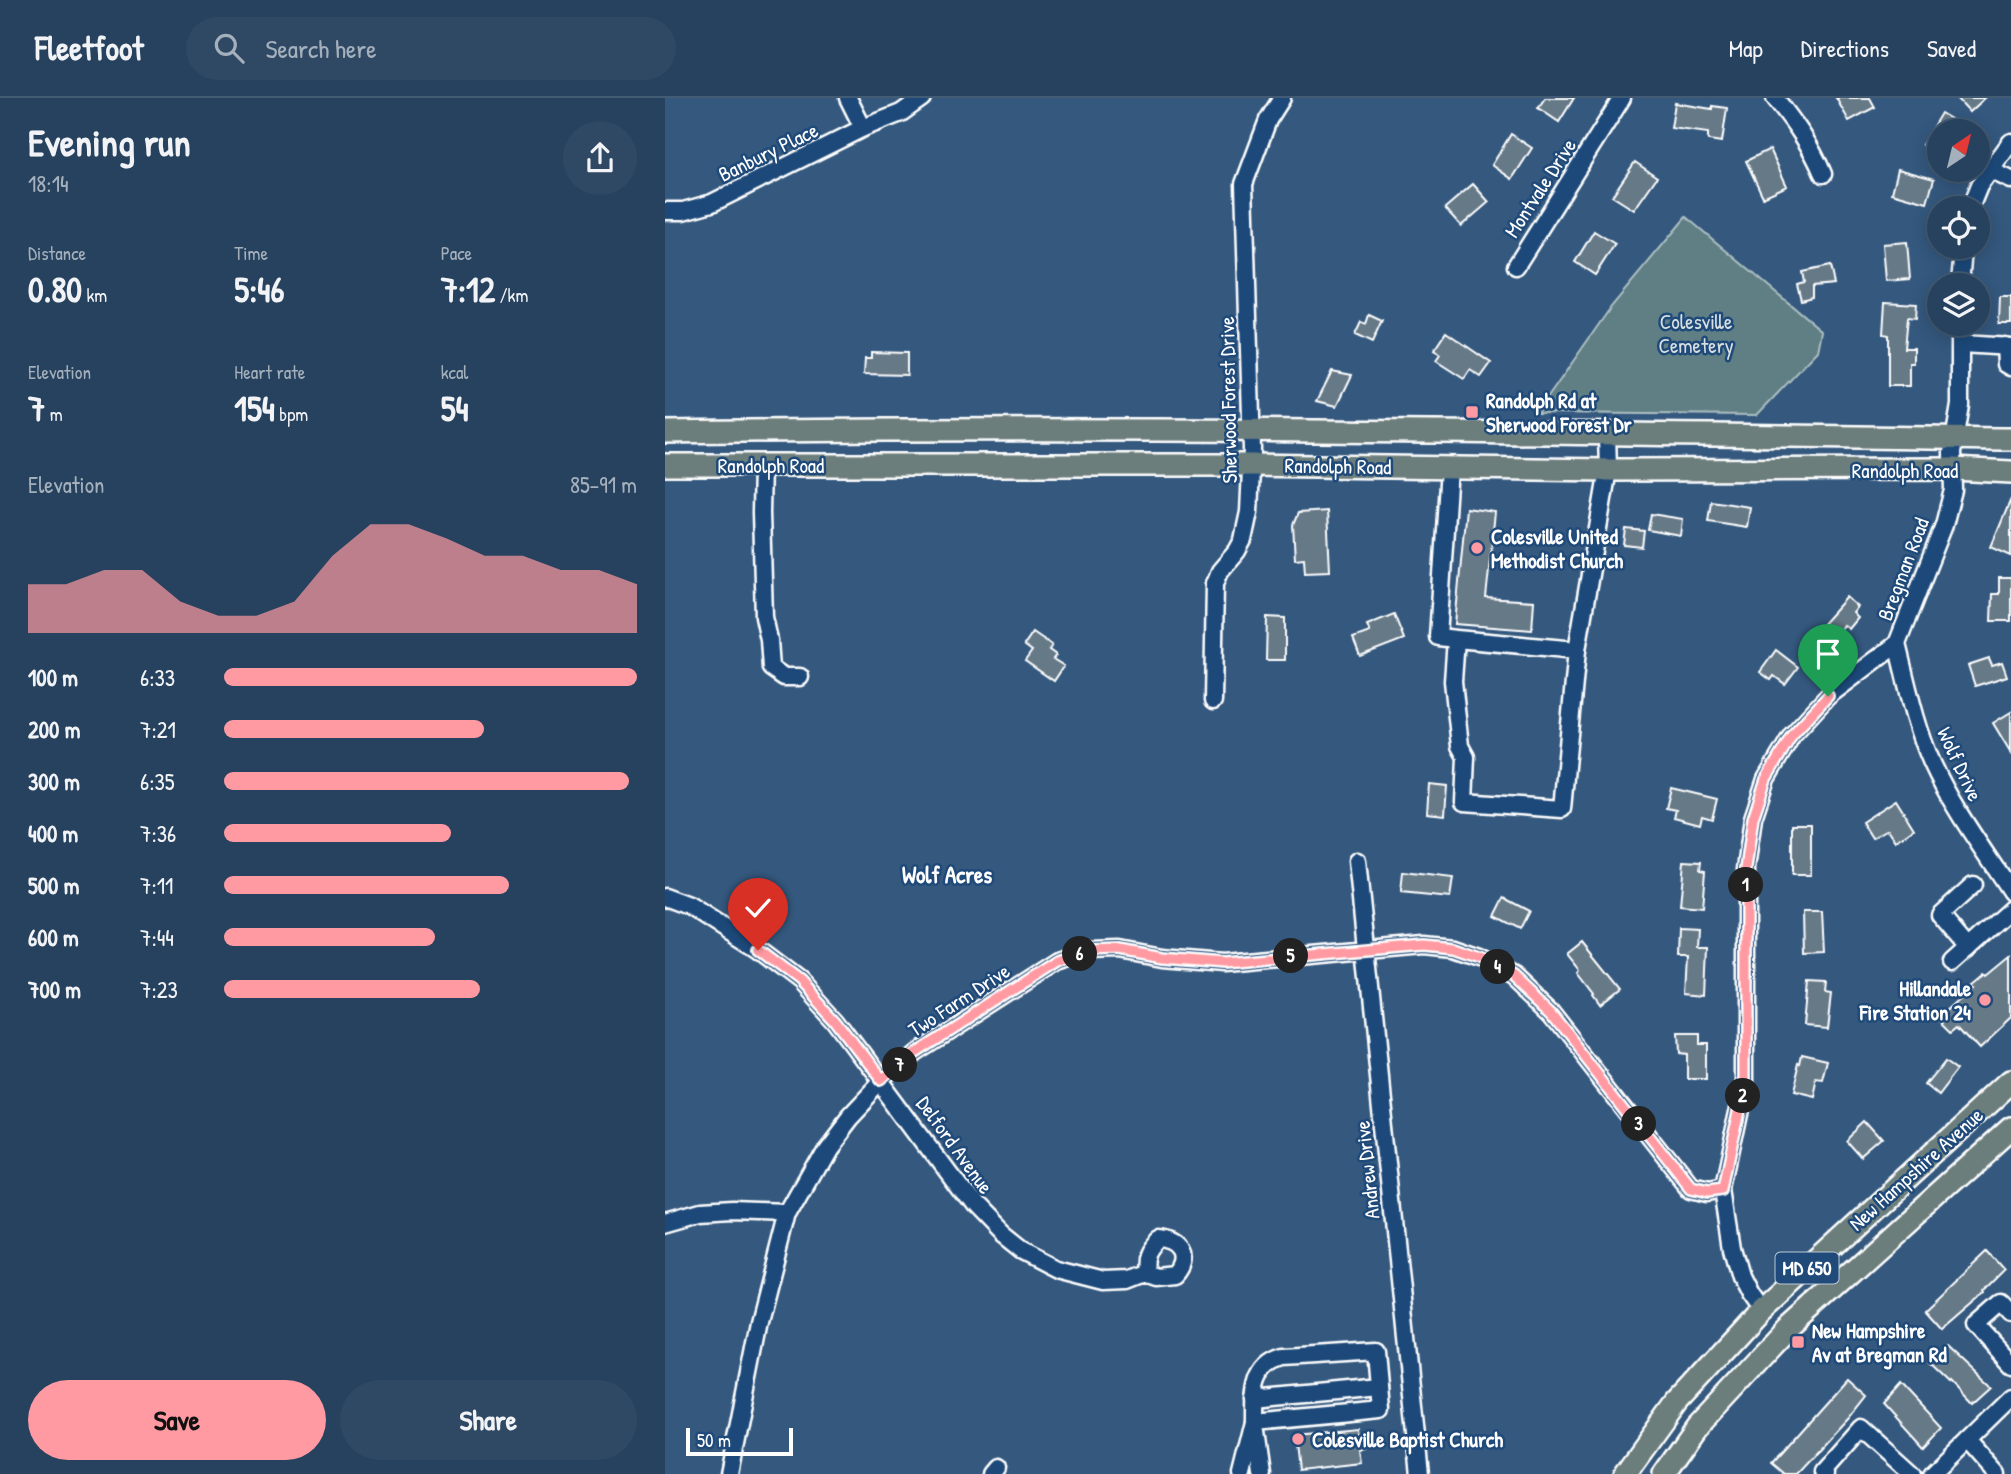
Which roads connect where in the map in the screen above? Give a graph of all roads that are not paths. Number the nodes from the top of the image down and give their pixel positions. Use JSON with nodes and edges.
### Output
{"nodes":[{"id":1,"x":848,"y":98,"type":"edge"},
{"id":2,"x":922,"y":98,"type":"edge"},
{"id":3,"x":1283,"y":98,"type":"edge"},
{"id":4,"x":1622,"y":98,"type":"edge"},
{"id":5,"x":1775,"y":98,"type":"edge"},
{"id":6,"x":863,"y":128,"type":"junction"},
{"id":7,"x":2011,"y":142,"type":"edge"},
{"id":8,"x":1990,"y":170,"type":"joint"},
{"id":9,"x":1823,"y":174,"type":"dead end"},
{"id":10,"x":2011,"y":180,"type":"edge"},
{"id":11,"x":665,"y":211,"type":"edge"},
{"id":12,"x":1516,"y":266,"type":"dead end"},
{"id":13,"x":1961,"y":336,"type":"edge"},
{"id":14,"x":1961,"y":344,"type":"junction"},
{"id":15,"x":2008,"y":346,"type":"edge"},
{"id":16,"x":2011,"y":367,"type":"edge"},
{"id":17,"x":1251,"y":429,"type":"junction"},
{"id":18,"x":665,"y":432,"type":"edge"},
{"id":19,"x":1608,"y":434,"type":"junction"},
{"id":20,"x":1955,"y":438,"type":"junction"},
{"id":21,"x":2011,"y":439,"type":"edge"},
{"id":22,"x":665,"y":465,"type":"edge"},
{"id":23,"x":762,"y":465,"type":"junction"},
{"id":24,"x":1251,"y":465,"type":"junction"},
{"id":25,"x":1449,"y":468,"type":"junction"},
{"id":26,"x":1608,"y":470,"type":"junction"},
{"id":27,"x":1953,"y":470,"type":"junction"},
{"id":28,"x":2011,"y":472,"type":"edge"},
{"id":29,"x":1456,"y":639,"type":"junction"},
{"id":30,"x":1897,"y":644,"type":"junction"},
{"id":31,"x":1577,"y":650,"type":"junction"},
{"id":32,"x":800,"y":677,"type":"dead end"},
{"id":33,"x":1213,"y":701,"type":"dead end"},
{"id":34,"x":1357,"y":861,"type":"dead end"},
{"id":35,"x":1973,"y":885,"type":"dead end"},
{"id":36,"x":2011,"y":892,"type":"edge"},
{"id":37,"x":665,"y":898,"type":"edge"},
{"id":38,"x":2011,"y":909,"type":"edge"},
{"id":39,"x":1968,"y":947,"type":"junction"},
{"id":40,"x":1365,"y":950,"type":"junction"},
{"id":41,"x":1952,"y":962,"type":"dead end"},
{"id":42,"x":881,"y":1081,"type":"junction"},
{"id":43,"x":2011,"y":1082,"type":"edge"},
{"id":44,"x":2011,"y":1128,"type":"edge"},
{"id":45,"x":1723,"y":1191,"type":"junction"},
{"id":46,"x":787,"y":1213,"type":"junction"},
{"id":47,"x":665,"y":1223,"type":"edge"},
{"id":48,"x":1145,"y":1273,"type":"dead end"},
{"id":49,"x":1761,"y":1311,"type":"junction"},
{"id":50,"x":2011,"y":1314,"type":"edge"},
{"id":51,"x":2011,"y":1364,"type":"edge"},
{"id":52,"x":2011,"y":1397,"type":"edge"},
{"id":53,"x":1255,"y":1399,"type":"junction"},
{"id":54,"x":1393,"y":1399,"type":"junction"},
{"id":55,"x":1255,"y":1422,"type":"junction"},
{"id":56,"x":1967,"y":1440,"type":"junction"},
{"id":57,"x":729,"y":1474,"type":"edge"},
{"id":58,"x":1242,"y":1474,"type":"edge"},
{"id":59,"x":1262,"y":1474,"type":"edge"},
{"id":60,"x":1420,"y":1474,"type":"edge"},
{"id":61,"x":1625,"y":1474,"type":"edge"},
{"id":62,"x":1664,"y":1474,"type":"edge"},
{"id":63,"x":1825,"y":1474,"type":"edge"},
{"id":64,"x":1912,"y":1474,"type":"edge"},
{"id":65,"x":1932,"y":1474,"type":"edge"},
{"id":66,"x":1997,"y":1474,"type":"edge"}],
"edges":[{"from":1,"to":6,"type":"street"},
{"from":2,"to":6,"type":"street","name":"Banbury Place"},
{"from":3,"to":17,"type":"street","name":"Sherwood Forest Drive"},
{"from":4,"to":12,"type":"street","name":"Montvale Drive"},
{"from":5,"to":9,"type":"street"},
{"from":6,"to":11,"type":"street","name":"Banbury Place"},
{"from":7,"to":8,"type":"street"},
{"from":8,"to":10,"type":"street"},
{"from":13,"to":14,"type":"street","name":"Bregman Road"},
{"from":14,"to":15,"type":"street"},
{"from":14,"to":20,"type":"street","name":"Bregman Road"},
{"from":15,"to":16,"type":"street"},
{"from":17,"to":18,"type":"main road","name":"Randolph Road"},
{"from":17,"to":19,"type":"main road","name":"Randolph Road"},
{"from":17,"to":24,"type":"street","name":"Sherwood Forest Drive"},
{"from":19,"to":20,"type":"main road","name":"Randolph Road"},
{"from":19,"to":26,"type":"street"},
{"from":20,"to":21,"type":"main road","name":"Randolph Road"},
{"from":20,"to":27,"type":"street","name":"Bregman Road"},
{"from":22,"to":23,"type":"main road","name":"Randolph Road"},
{"from":23,"to":24,"type":"main road","name":"Randolph Road"},
{"from":23,"to":32,"type":"street"},
{"from":24,"to":25,"type":"main road","name":"Randolph Road"},
{"from":24,"to":33,"type":"street","name":"Sherwood Forest Drive"},
{"from":25,"to":26,"type":"main road","name":"Randolph Road"},
{"from":25,"to":29,"type":"street"},
{"from":26,"to":27,"type":"main road","name":"Randolph Road"},
{"from":26,"to":31,"type":"street"},
{"from":27,"to":28,"type":"main road","name":"Randolph Road"},
{"from":27,"to":30,"type":"street","name":"Bregman Road"},
{"from":29,"to":31,"type":"street"},
{"from":29,"to":31,"type":"street"},
{"from":30,"to":36,"type":"street","name":"Wolf Drive"},
{"from":30,"to":45,"type":"street","name":"Bregman Road"},
{"from":34,"to":40,"type":"street","name":"Andrew Drive"},
{"from":35,"to":39,"type":"street"},
{"from":37,"to":42,"type":"street","name":"Delford Avenue"},
{"from":38,"to":39,"type":"street"},
{"from":39,"to":41,"type":"street"},
{"from":40,"to":42,"type":"street","name":"Two Farm Drive"},
{"from":40,"to":45,"type":"street","name":"Two Farm Drive"},
{"from":40,"to":54,"type":"street","name":"Andrew Drive"},
{"from":42,"to":46,"type":"street","name":"Two Farm Drive"},
{"from":42,"to":48,"type":"street","name":"Delford Avenue"},
{"from":43,"to":49,"type":"main road","name":"New Hampshire Avenue","number":"MD 650"},
{"from":44,"to":62,"type":"main road","name":"New Hampshire Avenue","number":"MD 650"},
{"from":45,"to":49,"type":"street"},
{"from":46,"to":47,"type":"street"},
{"from":46,"to":57,"type":"street","name":"Two Farm Drive"},
{"from":49,"to":61,"type":"main road","name":"New Hampshire Avenue","number":"MD 650"},
{"from":50,"to":51,"type":"street"},
{"from":52,"to":56,"type":"street"},
{"from":53,"to":54,"type":"street"},
{"from":53,"to":54,"type":"street"},
{"from":53,"to":55,"type":"street"},
{"from":54,"to":55,"type":"street"},
{"from":54,"to":60,"type":"street","name":"Andrew Drive"},
{"from":55,"to":58,"type":"street"},
{"from":55,"to":59,"type":"street"},
{"from":56,"to":65,"type":"street"},
{"from":56,"to":66,"type":"street"},
{"from":63,"to":64,"type":"street"}]}
